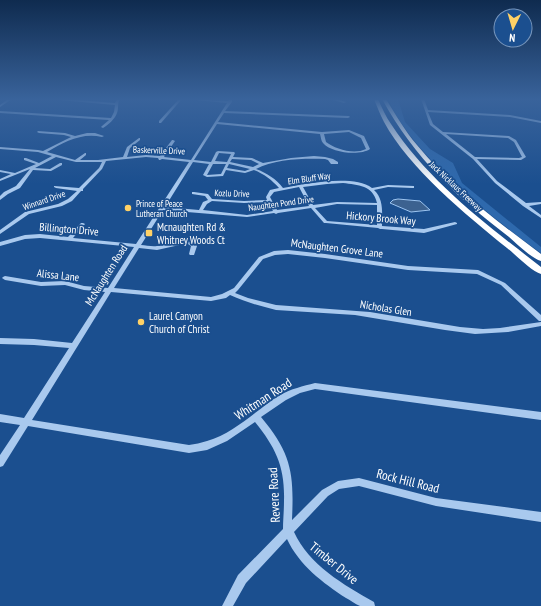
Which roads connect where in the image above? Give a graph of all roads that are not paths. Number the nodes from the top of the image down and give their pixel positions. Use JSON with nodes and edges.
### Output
{"nodes":[{"id":1,"x":213,"y":127,"type":"edge"},
{"id":2,"x":266,"y":127,"type":"edge"},
{"id":3,"x":390,"y":127,"type":"edge"},
{"id":4,"x":400,"y":127,"type":"edge"},
{"id":5,"x":434,"y":127,"type":"edge"},
{"id":6,"x":40,"y":132,"type":"dead end"},
{"id":7,"x":322,"y":132,"type":"junction"},
{"id":8,"x":442,"y":133,"type":"junction"},
{"id":9,"x":102,"y":136,"type":"dead end"},
{"id":10,"x":76,"y":138,"type":"junction"},
{"id":11,"x":139,"y":139,"type":"dead end"},
{"id":12,"x":173,"y":142,"type":"dead end"},
{"id":13,"x":0,"y":148,"type":"edge"},
{"id":14,"x":44,"y":152,"type":"junction"},
{"id":15,"x":85,"y":154,"type":"dead end"},
{"id":16,"x":55,"y":156,"type":"junction"},
{"id":17,"x":125,"y":158,"type":"junction"},
{"id":18,"x":161,"y":158,"type":"junction"},
{"id":19,"x":230,"y":158,"type":"junction"},
{"id":20,"x":474,"y":158,"type":"junction"},
{"id":21,"x":25,"y":159,"type":"dead end"},
{"id":22,"x":329,"y":160,"type":"dead end"},
{"id":23,"x":76,"y":161,"type":"junction"},
{"id":24,"x":104,"y":161,"type":"junction"},
{"id":25,"x":193,"y":161,"type":"junction"},
{"id":26,"x":212,"y":163,"type":"junction"},
{"id":27,"x":39,"y":164,"type":"junction"},
{"id":28,"x":61,"y":164,"type":"dead end"},
{"id":29,"x":262,"y":164,"type":"junction"},
{"id":30,"x":226,"y":167,"type":"junction"},
{"id":31,"x":33,"y":168,"type":"junction"},
{"id":32,"x":253,"y":168,"type":"junction"},
{"id":33,"x":0,"y":171,"type":"edge"},
{"id":34,"x":16,"y":174,"type":"junction"},
{"id":35,"x":9,"y":176,"type":"junction"},
{"id":36,"x":26,"y":176,"type":"junction"},
{"id":37,"x":0,"y":180,"type":"edge"},
{"id":38,"x":56,"y":187,"type":"dead end"},
{"id":39,"x":301,"y":187,"type":"junction"},
{"id":40,"x":412,"y":187,"type":"dead end"},
{"id":41,"x":282,"y":189,"type":"junction"},
{"id":42,"x":372,"y":189,"type":"junction"},
{"id":43,"x":81,"y":190,"type":"junction"},
{"id":44,"x":194,"y":194,"type":"dead end"},
{"id":45,"x":0,"y":199,"type":"edge"},
{"id":46,"x":211,"y":200,"type":"junction"},
{"id":47,"x":269,"y":201,"type":"junction"},
{"id":48,"x":541,"y":203,"type":"edge"},
{"id":49,"x":378,"y":204,"type":"junction"},
{"id":50,"x":525,"y":205,"type":"junction"},
{"id":51,"x":312,"y":207,"type":"junction"},
{"id":52,"x":162,"y":208,"type":"junction"},
{"id":53,"x":200,"y":212,"type":"junction"},
{"id":54,"x":276,"y":213,"type":"junction"},
{"id":55,"x":541,"y":217,"type":"edge"},
{"id":56,"x":455,"y":223,"type":"dead end"},
{"id":57,"x":83,"y":224,"type":"dead end"},
{"id":58,"x":380,"y":228,"type":"junction"},
{"id":59,"x":0,"y":232,"type":"edge"},
{"id":60,"x":70,"y":238,"type":"junction"},
{"id":61,"x":0,"y":244,"type":"edge"},
{"id":62,"x":137,"y":246,"type":"junction"},
{"id":63,"x":192,"y":254,"type":"dead end"},
{"id":64,"x":541,"y":258,"type":"edge"},
{"id":65,"x":541,"y":271,"type":"edge"},
{"id":66,"x":5,"y":278,"type":"dead end"},
{"id":67,"x":109,"y":290,"type":"junction"},
{"id":68,"x":230,"y":293,"type":"junction"},
{"id":69,"x":541,"y":319,"type":"edge"},
{"id":70,"x":541,"y":324,"type":"edge"},
{"id":71,"x":0,"y":341,"type":"edge"},
{"id":72,"x":74,"y":346,"type":"junction"},
{"id":73,"x":541,"y":416,"type":"edge"},
{"id":74,"x":256,"y":417,"type":"junction"},
{"id":75,"x":0,"y":418,"type":"edge"},
{"id":76,"x":26,"y":422,"type":"junction"},
{"id":77,"x":0,"y":463,"type":"edge"},
{"id":78,"x":541,"y":517,"type":"edge"},
{"id":79,"x":288,"y":532,"type":"junction"},
{"id":80,"x":227,"y":606,"type":"edge"},
{"id":81,"x":370,"y":606,"type":"edge"}],
"edges":[{"from":1,"to":25,"type":"street","name":"McNaughten Road"},
{"from":2,"to":7,"type":"street"},
{"from":3,"to":65,"type":"highway","name":"Jack Nicklaus Freeway"},
{"from":4,"to":64,"type":"highway","name":"Jack Nicklaus Freeway"},
{"from":5,"to":8,"type":"street"},
{"from":6,"to":10,"type":"street"},
{"from":7,"to":7,"type":"street"},
{"from":8,"to":20,"type":"street"},
{"from":8,"to":20,"type":"street"},
{"from":9,"to":10,"type":"street"},
{"from":10,"to":14,"type":"street"},
{"from":11,"to":17,"type":"street"},
{"from":12,"to":18,"type":"street"},
{"from":13,"to":14,"type":"street","name":"Baskerville Drive"},
{"from":14,"to":16,"type":"street","name":"Baskerville Drive"},
{"from":15,"to":23,"type":"street"},
{"from":16,"to":23,"type":"street","name":"Baskerville Drive"},
{"from":16,"to":27,"type":"street"},
{"from":17,"to":18,"type":"street","name":"Baskerville Drive"},
{"from":17,"to":24,"type":"street","name":"Baskerville Drive"},
{"from":18,"to":25,"type":"street","name":"Baskerville Drive"},
{"from":19,"to":26,"type":"street"},
{"from":19,"to":29,"type":"street"},
{"from":19,"to":30,"type":"street"},
{"from":20,"to":50,"type":"street"},
{"from":21,"to":27,"type":"street"},
{"from":22,"to":29,"type":"street"},
{"from":23,"to":24,"type":"street","name":"Baskerville Drive"},
{"from":24,"to":43,"type":"street","name":"Winnard Drive"},
{"from":25,"to":26,"type":"street","name":"Baskerville Drive"},
{"from":25,"to":52,"type":"street","name":"McNaughten Road"},
{"from":26,"to":30,"type":"street","name":"Baskerville Drive"},
{"from":26,"to":30,"type":"street"},
{"from":27,"to":31,"type":"street"},
{"from":28,"to":31,"type":"street"},
{"from":29,"to":32,"type":"street"},
{"from":30,"to":32,"type":"street","name":"Baskerville Drive"},
{"from":31,"to":34,"type":"street"},
{"from":31,"to":36,"type":"street"},
{"from":32,"to":41,"type":"street"},
{"from":33,"to":34,"type":"street"},
{"from":34,"to":35,"type":"street"},
{"from":35,"to":36,"type":"street"},
{"from":35,"to":37,"type":"street"},
{"from":36,"to":45,"type":"street"},
{"from":38,"to":43,"type":"street"},
{"from":39,"to":41,"type":"street","name":"Elm Bluff Way"},
{"from":39,"to":42,"type":"street","name":"Elm Bluff Way"},
{"from":39,"to":51,"type":"street","name":"Hickory Brook Way"},
{"from":40,"to":42,"type":"street"},
{"from":41,"to":47,"type":"street","name":"Elm Bluff Way"},
{"from":42,"to":49,"type":"street"},
{"from":43,"to":59,"type":"street","name":"Winnard Drive"},
{"from":44,"to":46,"type":"street"},
{"from":46,"to":47,"type":"street","name":"Kozlu Drive"},
{"from":46,"to":53,"type":"street","name":"Kozlu Drive"},
{"from":47,"to":54,"type":"street"},
{"from":48,"to":50,"type":"street"},
{"from":49,"to":51,"type":"street","name":"Naughten Pond Drive"},
{"from":49,"to":58,"type":"street"},
{"from":50,"to":55,"type":"street"},
{"from":51,"to":54,"type":"street","name":"Naughten Pond Drive"},
{"from":51,"to":58,"type":"street","name":"Hickory Brook Way"},
{"from":52,"to":53,"type":"street","name":"Naughten Pond Drive"},
{"from":52,"to":62,"type":"street","name":"McNaughten Road"},
{"from":53,"to":54,"type":"street","name":"Naughten Pond Drive"},
{"from":56,"to":58,"type":"street","name":"Hickory Brook Way"},
{"from":57,"to":60,"type":"street"},
{"from":60,"to":61,"type":"street","name":"Billington Drive"},
{"from":60,"to":62,"type":"street","name":"Billington Drive"},
{"from":62,"to":63,"type":"street","name":"Billington Drive"},
{"from":62,"to":67,"type":"street","name":"McNaughten Road"},
{"from":66,"to":67,"type":"street","name":"Alissa Lane"},
{"from":67,"to":68,"type":"street","name":"McNaughten Grove Lane"},
{"from":67,"to":72,"type":"street","name":"McNaughten Road"},
{"from":68,"to":69,"type":"street","name":"McNaughten Grove Lane"},
{"from":68,"to":70,"type":"street","name":"Nicholas Glen"},
{"from":71,"to":72,"type":"street"},
{"from":72,"to":76,"type":"street","name":"McNaughten Road"},
{"from":73,"to":74,"type":"street","name":"Whitman Road"},
{"from":74,"to":76,"type":"street","name":"Whitman Road"},
{"from":74,"to":79,"type":"street","name":"Revere Road"},
{"from":75,"to":76,"type":"street","name":"Whitman Road"},
{"from":76,"to":77,"type":"street","name":"McNaughten Road"},
{"from":78,"to":79,"type":"street","name":"Rock Hill Road"},
{"from":79,"to":80,"type":"street","name":"Revere Road"},
{"from":79,"to":81,"type":"street","name":"Timber Drive"}]}
